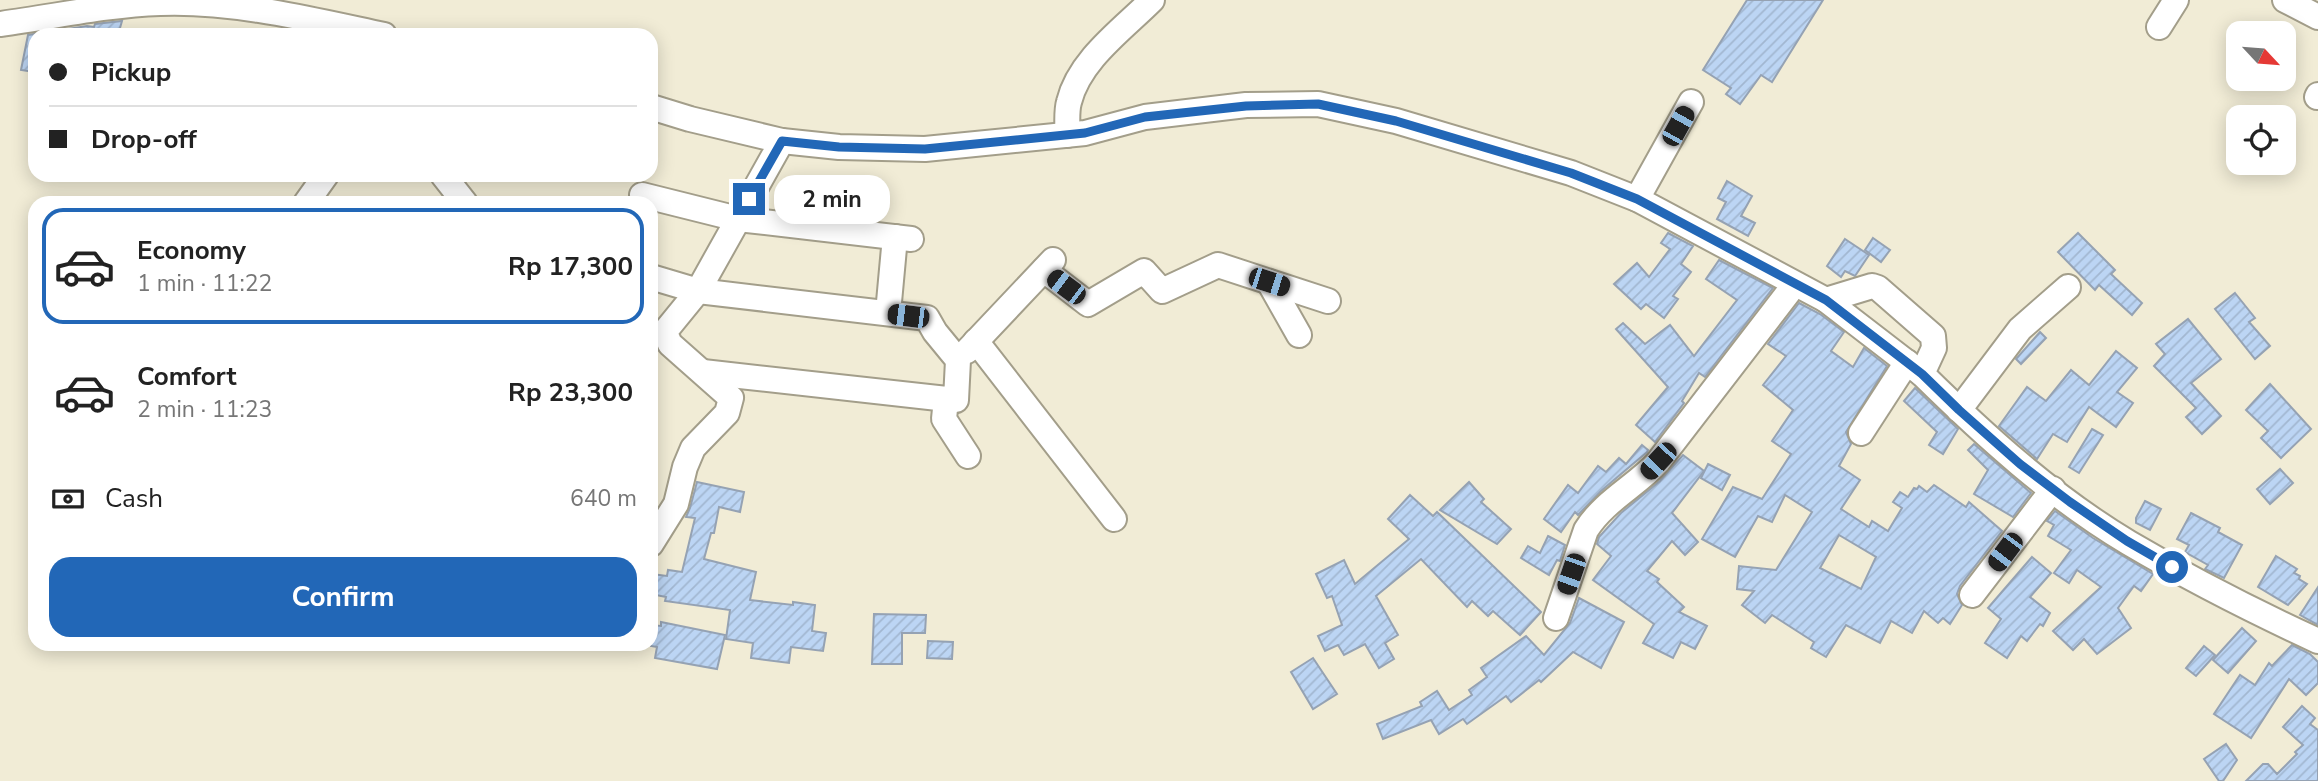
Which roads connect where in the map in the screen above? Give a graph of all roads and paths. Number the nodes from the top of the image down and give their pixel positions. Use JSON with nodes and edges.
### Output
{"nodes":[{"id":1,"x":1152,"y":0,"type":"edge"},
{"id":2,"x":2176,"y":0,"type":"edge"},
{"id":3,"x":2285,"y":0,"type":"edge"},
{"id":4,"x":2315,"y":10,"type":"edge"},
{"id":5,"x":0,"y":24,"type":"edge"},
{"id":6,"x":2159,"y":27,"type":"dead end"},
{"id":7,"x":348,"y":28,"type":"edge"},
{"id":8,"x":1691,"y":102,"type":"dead end"},
{"id":9,"x":658,"y":109,"type":"edge"},
{"id":10,"x":1068,"y":135,"type":"junction"},
{"id":11,"x":782,"y":141,"type":"junction"},
{"id":12,"x":448,"y":182,"type":"edge"},
{"id":13,"x":642,"y":195,"type":"dead end"},
{"id":14,"x":460,"y":196,"type":"edge"},
{"id":15,"x":646,"y":196,"type":"edge"},
{"id":16,"x":658,"y":199,"type":"edge"},
{"id":17,"x":1637,"y":199,"type":"junction"},
{"id":18,"x":738,"y":219,"type":"junction"},
{"id":19,"x":658,"y":280,"type":"edge"},
{"id":20,"x":1269,"y":282,"type":"junction"},
{"id":21,"x":1795,"y":284,"type":"junction"},
{"id":22,"x":2068,"y":287,"type":"dead end"},
{"id":23,"x":698,"y":291,"type":"junction"},
{"id":24,"x":1826,"y":300,"type":"junction"},
{"id":25,"x":1328,"y":301,"type":"dead end"},
{"id":26,"x":888,"y":313,"type":"junction"},
{"id":27,"x":1299,"y":335,"type":"dead end"},
{"id":28,"x":976,"y":341,"type":"junction"},
{"id":29,"x":958,"y":360,"type":"junction"},
{"id":30,"x":1915,"y":368,"type":"junction"},
{"id":31,"x":704,"y":372,"type":"junction"},
{"id":32,"x":946,"y":399,"type":"junction"},
{"id":33,"x":1959,"y":410,"type":"junction"},
{"id":34,"x":1861,"y":433,"type":"dead end"},
{"id":35,"x":968,"y":456,"type":"dead end"},
{"id":36,"x":2053,"y":489,"type":"junction"},
{"id":37,"x":1114,"y":519,"type":"dead end"},
{"id":38,"x":658,"y":533,"type":"edge"},
{"id":39,"x":1972,"y":595,"type":"dead end"},
{"id":40,"x":1556,"y":618,"type":"dead end"},
{"id":41,"x":2318,"y":641,"type":"edge"}],
"edges":[{"from":1,"to":10,"type":"street"},
{"from":2,"to":6,"type":"street"},
{"from":3,"to":4,"type":"street"},
{"from":5,"to":7,"type":"street"},
{"from":8,"to":17,"type":"street"},
{"from":9,"to":11,"type":"street"},
{"from":10,"to":11,"type":"street"},
{"from":10,"to":17,"type":"street"},
{"from":11,"to":18,"type":"street"},
{"from":12,"to":14,"type":"street"},
{"from":13,"to":15,"type":"street"},
{"from":16,"to":18,"type":"street"},
{"from":17,"to":21,"type":"street"},
{"from":18,"to":23,"type":"street"},
{"from":18,"to":26,"type":"street"},
{"from":19,"to":23,"type":"street"},
{"from":20,"to":25,"type":"street"},
{"from":20,"to":27,"type":"street"},
{"from":20,"to":28,"type":"street"},
{"from":21,"to":24,"type":"street"},
{"from":21,"to":40,"type":"street"},
{"from":22,"to":33,"type":"street"},
{"from":23,"to":26,"type":"street"},
{"from":23,"to":31,"type":"street"},
{"from":24,"to":30,"type":"street"},
{"from":24,"to":30,"type":"street"},
{"from":26,"to":29,"type":"street"},
{"from":28,"to":29,"type":"street"},
{"from":28,"to":37,"type":"street"},
{"from":29,"to":32,"type":"street"},
{"from":30,"to":33,"type":"street"},
{"from":30,"to":34,"type":"street"},
{"from":31,"to":32,"type":"street"},
{"from":31,"to":38,"type":"street"},
{"from":32,"to":35,"type":"street"},
{"from":33,"to":36,"type":"street"},
{"from":36,"to":39,"type":"street"},
{"from":36,"to":41,"type":"street"}]}
